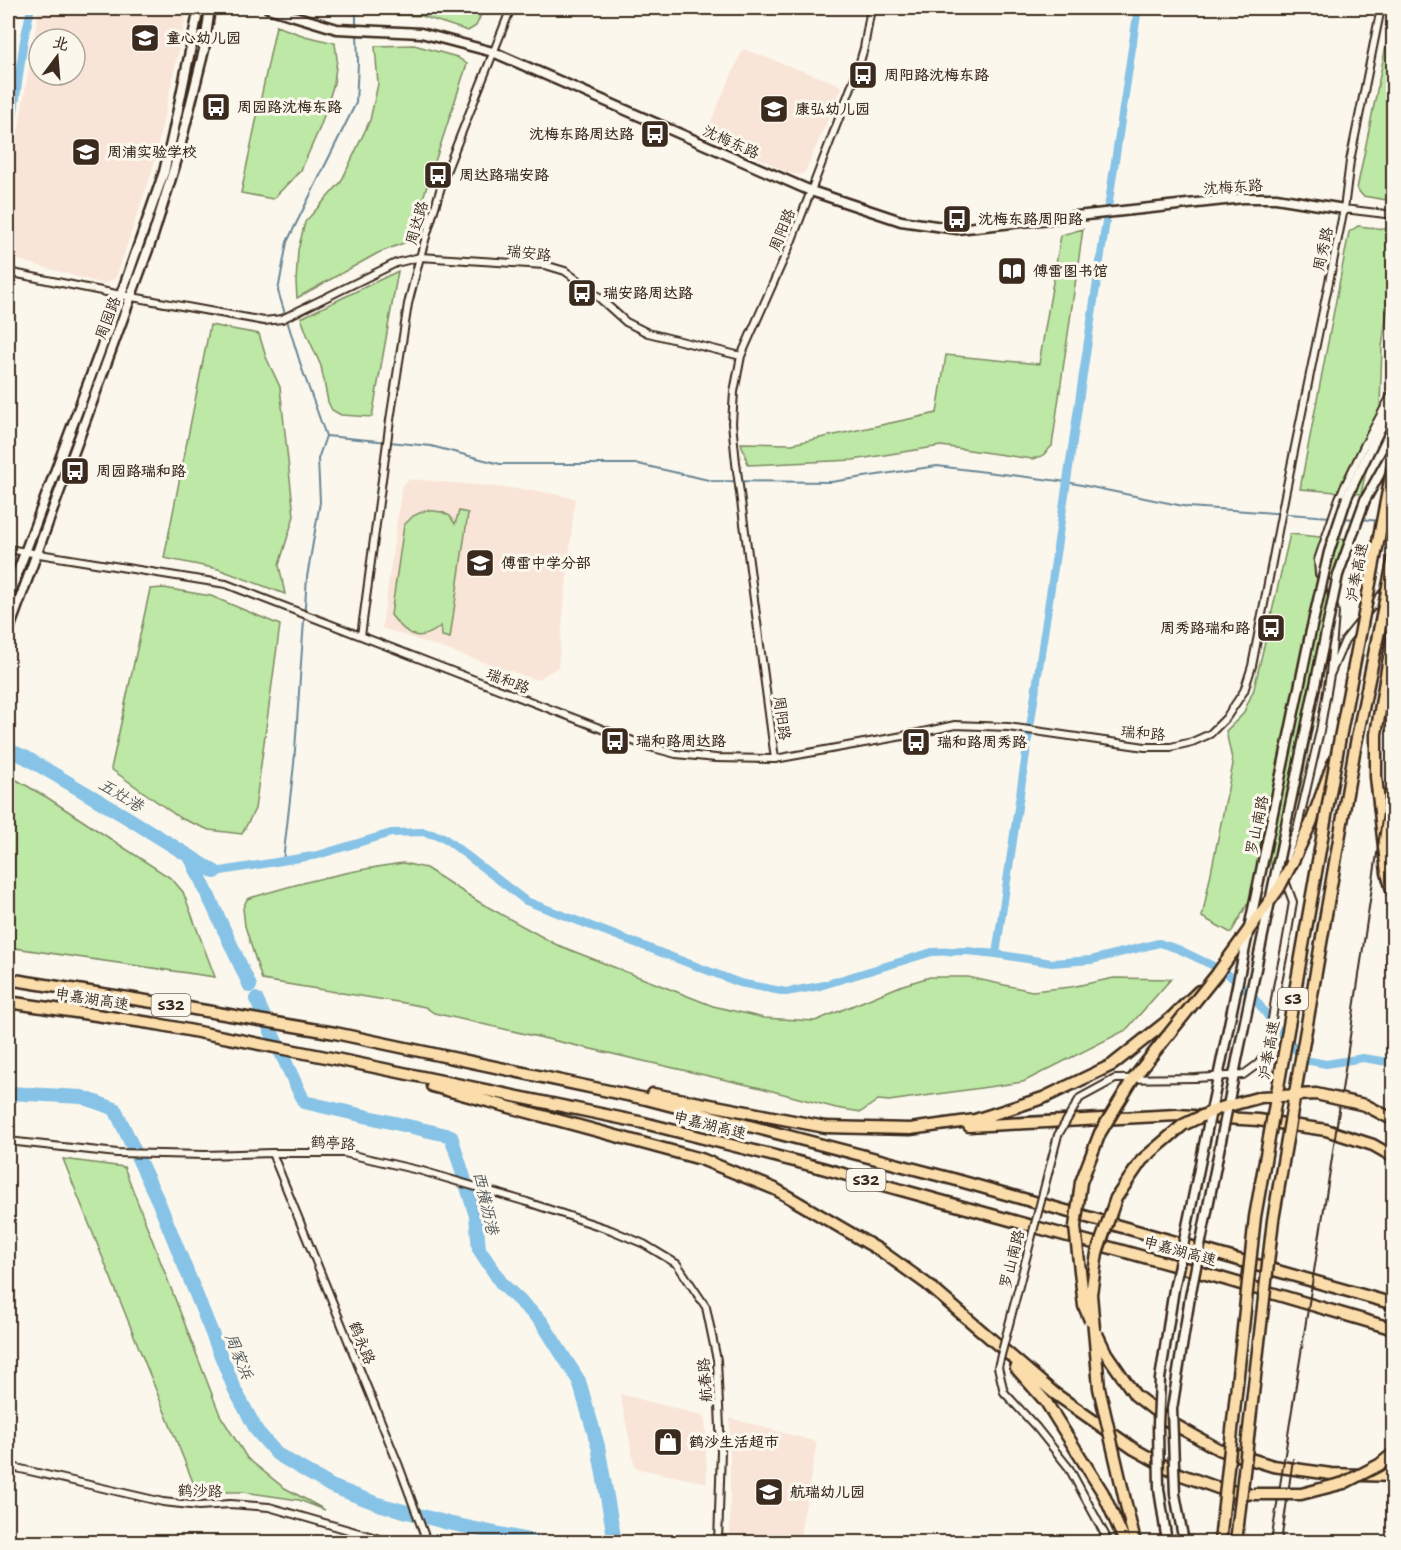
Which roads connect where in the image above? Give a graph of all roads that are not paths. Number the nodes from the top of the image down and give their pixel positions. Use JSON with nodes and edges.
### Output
{"nodes":[{"id":1,"x":200,"y":8,"type":"edge"},
{"id":2,"x":210,"y":8,"type":"edge"},
{"id":3,"x":268,"y":8,"type":"edge"},
{"id":4,"x":511,"y":8,"type":"edge"},
{"id":5,"x":871,"y":8,"type":"edge"},
{"id":6,"x":1381,"y":8,"type":"edge"},
{"id":7,"x":493,"y":52,"type":"junction"},
{"id":8,"x":811,"y":191,"type":"junction"},
{"id":9,"x":1344,"y":209,"type":"junction"},
{"id":10,"x":1394,"y":215,"type":"edge"},
{"id":11,"x":420,"y":257,"type":"junction"},
{"id":12,"x":8,"y":272,"type":"edge"},
{"id":13,"x":121,"y":296,"type":"junction"},
{"id":14,"x":131,"y":297,"type":"junction"},
{"id":15,"x":741,"y":356,"type":"junction"},
{"id":16,"x":1394,"y":390,"type":"edge"},
{"id":17,"x":1394,"y":400,"type":"edge"},
{"id":18,"x":1394,"y":448,"type":"edge"},
{"id":19,"x":1394,"y":460,"type":"edge"},
{"id":20,"x":8,"y":549,"type":"edge"},
{"id":21,"x":24,"y":552,"type":"junction"},
{"id":22,"x":37,"y":554,"type":"junction"},
{"id":23,"x":1394,"y":557,"type":"edge"},
{"id":24,"x":1394,"y":581,"type":"edge"},
{"id":25,"x":8,"y":598,"type":"edge"},
{"id":26,"x":1394,"y":628,"type":"edge"},
{"id":27,"x":8,"y":632,"type":"edge"},
{"id":28,"x":361,"y":636,"type":"junction"},
{"id":29,"x":1330,"y":675,"type":"junction"},
{"id":30,"x":1227,"y":718,"type":"joint"},
{"id":31,"x":1338,"y":748,"type":"junction"},
{"id":32,"x":775,"y":759,"type":"junction"},
{"id":33,"x":1388,"y":873,"type":"junction"},
{"id":34,"x":1394,"y":897,"type":"edge"},
{"id":35,"x":1394,"y":904,"type":"edge"},
{"id":36,"x":1216,"y":974,"type":"junction"},
{"id":37,"x":8,"y":979,"type":"edge"},
{"id":38,"x":8,"y":1002,"type":"edge"},
{"id":39,"x":335,"y":1033,"type":"junction"},
{"id":40,"x":331,"y":1058,"type":"junction"},
{"id":41,"x":1394,"y":1120,"type":"edge"},
{"id":42,"x":910,"y":1129,"type":"junction"},
{"id":43,"x":8,"y":1141,"type":"edge"},
{"id":44,"x":272,"y":1153,"type":"junction"},
{"id":45,"x":1394,"y":1157,"type":"edge"},
{"id":46,"x":644,"y":1244,"type":"joint"},
{"id":47,"x":1394,"y":1304,"type":"edge"},
{"id":48,"x":971,"y":1324,"type":"junction"},
{"id":49,"x":1394,"y":1329,"type":"edge"},
{"id":50,"x":1394,"y":1453,"type":"edge"},
{"id":51,"x":8,"y":1466,"type":"edge"},
{"id":52,"x":1394,"y":1476,"type":"edge"},
{"id":53,"x":427,"y":1541,"type":"edge"},
{"id":54,"x":390,"y":1542,"type":"edge"},
{"id":55,"x":718,"y":1542,"type":"edge"},
{"id":56,"x":1109,"y":1542,"type":"edge"},
{"id":57,"x":1125,"y":1542,"type":"edge"},
{"id":58,"x":1136,"y":1542,"type":"edge"},
{"id":59,"x":1167,"y":1542,"type":"edge"},
{"id":60,"x":1185,"y":1542,"type":"edge"},
{"id":61,"x":1220,"y":1542,"type":"edge"},
{"id":62,"x":1236,"y":1542,"type":"edge"}],
"edges":[{"from":1,"to":13,"type":"street","name":"周园路"},
{"from":2,"to":14,"type":"street","name":"周园路"},
{"from":3,"to":7,"type":"street","name":"沈梅东路"},
{"from":4,"to":7,"type":"street","name":"周达路"},
{"from":5,"to":8,"type":"street","name":"周阳路"},
{"from":6,"to":9,"type":"street","name":"周秀路"},
{"from":7,"to":8,"type":"street","name":"沈梅东路"},
{"from":7,"to":11,"type":"street","name":"周达路"},
{"from":8,"to":9,"type":"street","name":"沈梅东路"},
{"from":8,"to":15,"type":"street","name":"周阳路"},
{"from":9,"to":10,"type":"street"},
{"from":9,"to":30,"type":"street","name":"周秀路"},
{"from":11,"to":14,"type":"street","name":"瑞安路"},
{"from":11,"to":15,"type":"street","name":"瑞安路"},
{"from":11,"to":28,"type":"street","name":"周达路"},
{"from":12,"to":13,"type":"street"},
{"from":13,"to":14,"type":"street"},
{"from":13,"to":21,"type":"street","name":"周园路"},
{"from":14,"to":22,"type":"street","name":"周园路"},
{"from":15,"to":32,"type":"street","name":"周阳路"},
{"from":16,"to":29,"type":"street","name":"罗山南路"},
{"from":17,"to":59,"type":"street","name":"罗山南路","bridge":true},
{"from":18,"to":60,"type":"street","name":"罗山南路","bridge":true},
{"from":19,"to":31,"type":"highway","name":"沪奉高速","number":"S3","bridge":true},
{"from":20,"to":21,"type":"street","name":"瑞和路"},
{"from":21,"to":22,"type":"street","name":"瑞和路"},
{"from":21,"to":25,"type":"street","name":"周园路"},
{"from":22,"to":27,"type":"street","name":"周园路"},
{"from":22,"to":28,"type":"street","name":"瑞和路"},
{"from":23,"to":62,"type":"highway","number":"S3","bridge":true},
{"from":24,"to":29,"type":"street","name":"罗山南路"},
{"from":26,"to":33,"type":"highway"},
{"from":28,"to":32,"type":"street","name":"瑞和路"},
{"from":29,"to":56,"type":"street","name":"罗山南路","bridge":true},
{"from":30,"to":32,"type":"street","name":"瑞和路"},
{"from":31,"to":36,"type":"highway","bridge":true},
{"from":31,"to":61,"type":"highway","name":"沪奉高速","number":"S3","bridge":true},
{"from":33,"to":34,"type":"highway"},
{"from":33,"to":35,"type":"highway"},
{"from":36,"to":42,"type":"highway","bridge":true},
{"from":36,"to":52,"type":"highway","bridge":true},
{"from":37,"to":39,"type":"highway","name":"申嘉湖高速","number":"S32"},
{"from":38,"to":40,"type":"highway","name":"申嘉湖高速","number":"S32"},
{"from":39,"to":42,"type":"highway"},
{"from":39,"to":47,"type":"highway","name":"申嘉湖高速","number":"S32"},
{"from":40,"to":48,"type":"highway"},
{"from":40,"to":49,"type":"highway","name":"申嘉湖高速","number":"S32"},
{"from":41,"to":58,"type":"highway","bridge":true},
{"from":42,"to":45,"type":"highway"},
{"from":43,"to":44,"type":"street","name":"鹤亭路"},
{"from":44,"to":46,"type":"street","name":"鹤亭路"},
{"from":44,"to":53,"type":"street","name":"鹤永路"},
{"from":46,"to":55,"type":"street","name":"航春路"},
{"from":48,"to":50,"type":"highway","bridge":true},
{"from":48,"to":57,"type":"highway"},
{"from":51,"to":54,"type":"street","name":"鹤沙路"}]}
